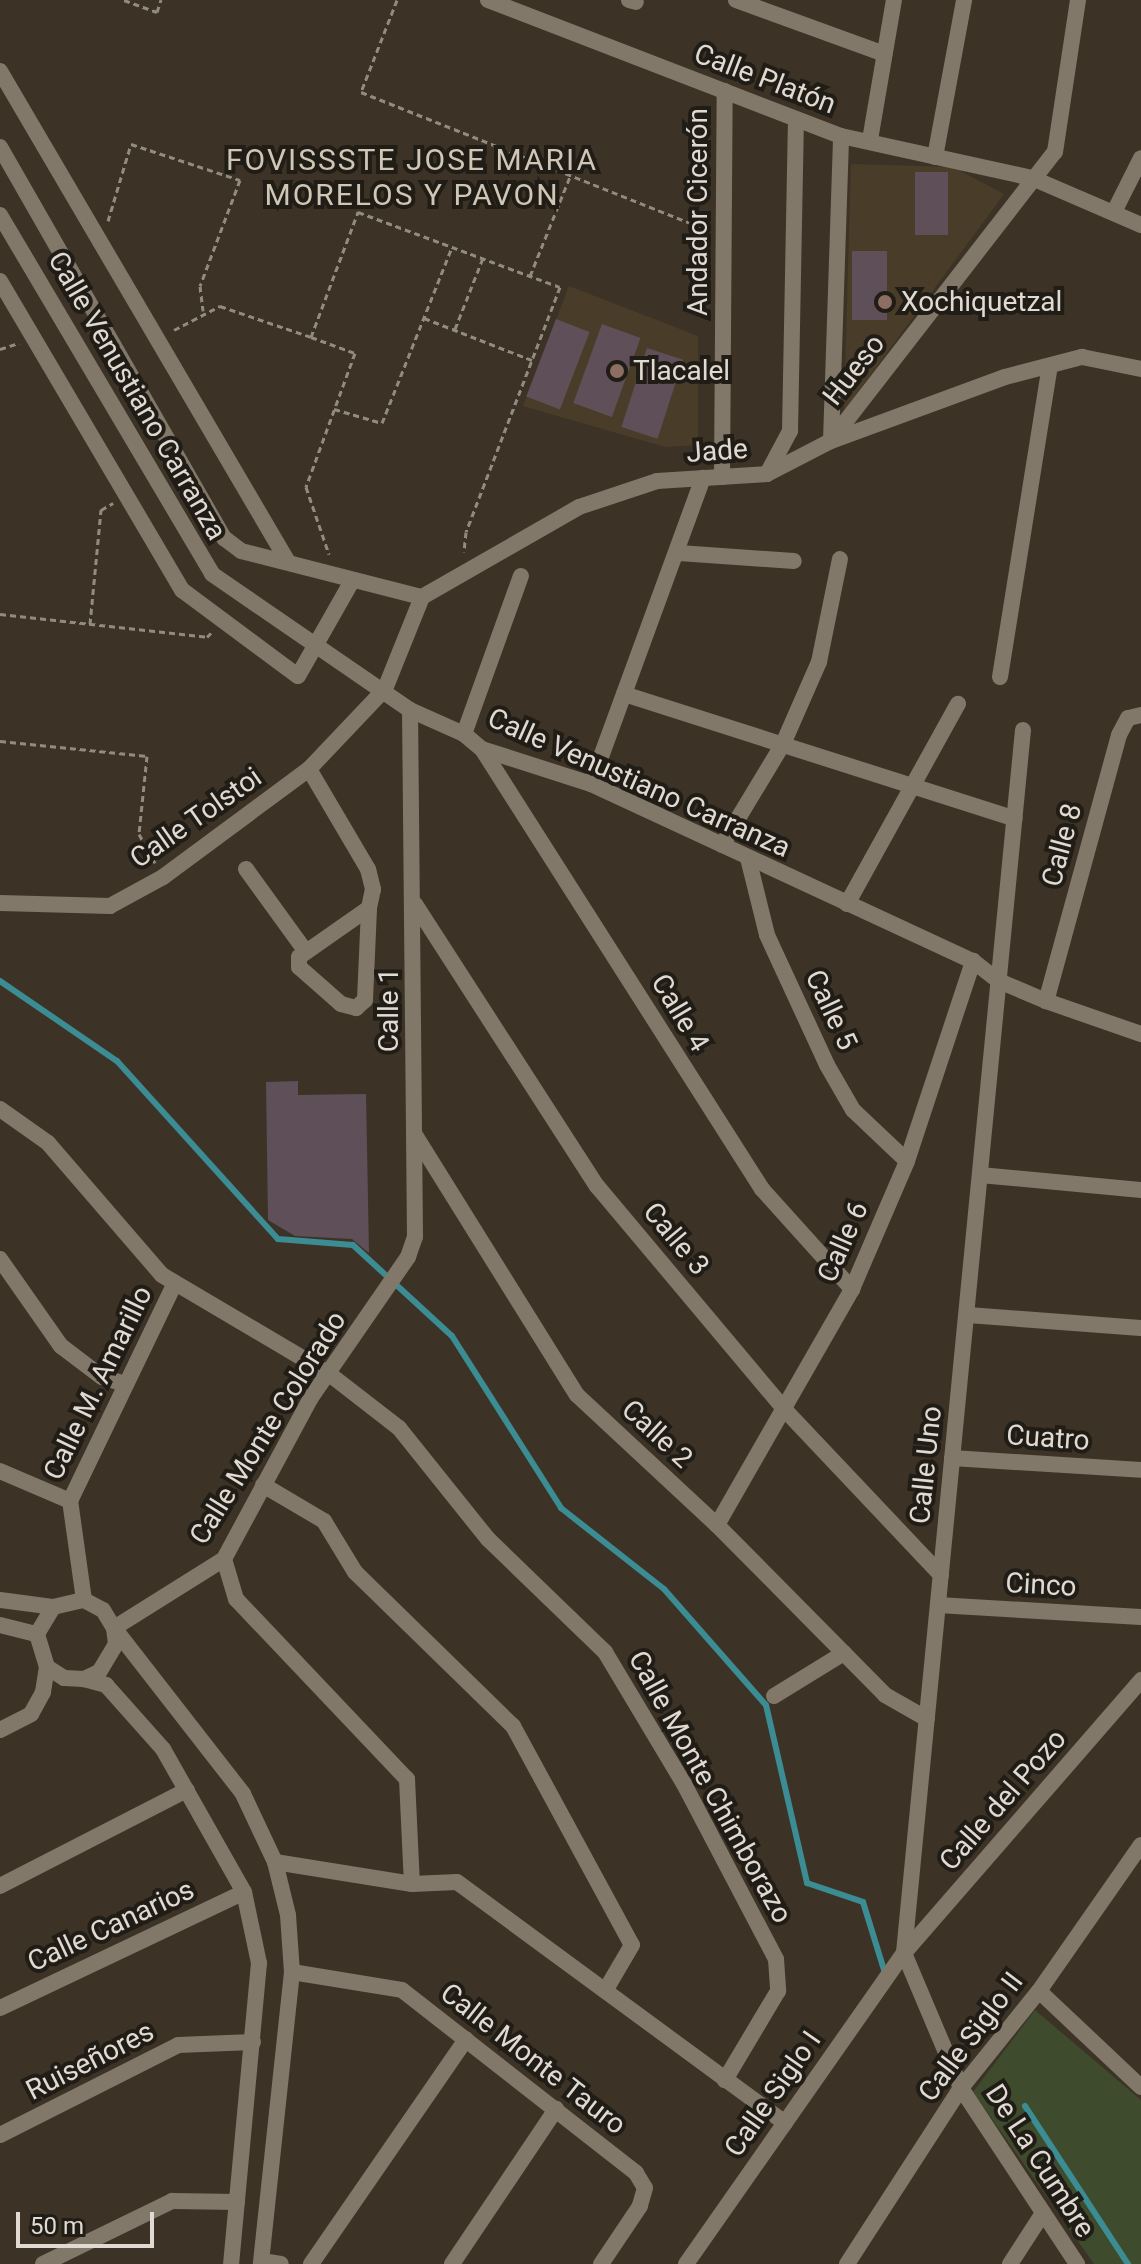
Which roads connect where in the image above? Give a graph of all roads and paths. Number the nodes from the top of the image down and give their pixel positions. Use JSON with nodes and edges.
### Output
{"nodes":[{"id":1,"x":124,"y":0,"type":"edge"},
{"id":2,"x":161,"y":0,"type":"edge"},
{"id":3,"x":397,"y":0,"type":"edge"},
{"id":4,"x":488,"y":0,"type":"edge"},
{"id":5,"x":736,"y":0,"type":"edge"},
{"id":6,"x":894,"y":0,"type":"edge"},
{"id":7,"x":964,"y":0,"type":"edge"},
{"id":8,"x":1078,"y":0,"type":"edge"},
{"id":9,"x":884,"y":54,"type":"junction"},
{"id":10,"x":0,"y":71,"type":"edge"},
{"id":11,"x":725,"y":91,"type":"junction"},
{"id":12,"x":796,"y":119,"type":"junction"},
{"id":13,"x":841,"y":136,"type":"junction"},
{"id":14,"x":870,"y":140,"type":"junction"},
{"id":15,"x":0,"y":147,"type":"edge"},
{"id":16,"x":935,"y":157,"type":"junction"},
{"id":17,"x":1141,"y":158,"type":"edge"},
{"id":18,"x":571,"y":174,"type":"junction"},
{"id":19,"x":1032,"y":178,"type":"junction"},
{"id":20,"x":1114,"y":212,"type":"junction"},
{"id":21,"x":0,"y":215,"type":"edge"},
{"id":22,"x":1141,"y":225,"type":"edge"},
{"id":23,"x":106,"y":229,"type":"dead end"},
{"id":24,"x":724,"y":236,"type":"junction"},
{"id":25,"x":452,"y":247,"type":"junction"},
{"id":26,"x":483,"y":258,"type":"junction"},
{"id":27,"x":530,"y":276,"type":"junction"},
{"id":28,"x":0,"y":281,"type":"edge"},
{"id":29,"x":203,"y":311,"type":"junction"},
{"id":30,"x":424,"y":318,"type":"junction"},
{"id":31,"x":455,"y":330,"type":"junction"},
{"id":32,"x":311,"y":337,"type":"junction"},
{"id":33,"x":157,"y":342,"type":"junction"},
{"id":34,"x":532,"y":360,"type":"junction"},
{"id":35,"x":1050,"y":366,"type":"junction"},
{"id":36,"x":1141,"y":369,"type":"edge"},
{"id":37,"x":334,"y":409,"type":"junction"},
{"id":38,"x":831,"y":441,"type":"junction"},
{"id":39,"x":767,"y":474,"type":"junction"},
{"id":40,"x":722,"y":477,"type":"junction"},
{"id":41,"x":703,"y":478,"type":"junction"},
{"id":42,"x":123,"y":495,"type":"junction"},
{"id":43,"x":679,"y":553,"type":"junction"},
{"id":44,"x":840,"y":559,"type":"dead end"},
{"id":45,"x":794,"y":561,"type":"dead end"},
{"id":46,"x":288,"y":562,"type":"junction"},
{"id":47,"x":336,"y":575,"type":"junction"},
{"id":48,"x":461,"y":575,"type":"junction"},
{"id":49,"x":521,"y":576,"type":"dead end"},
{"id":50,"x":352,"y":581,"type":"junction"},
{"id":51,"x":422,"y":597,"type":"junction"},
{"id":52,"x":0,"y":614,"type":"edge"},
{"id":53,"x":223,"y":620,"type":"junction"},
{"id":54,"x":90,"y":624,"type":"junction"},
{"id":55,"x":319,"y":644,"type":"junction"},
{"id":56,"x":1000,"y":677,"type":"dead end"},
{"id":57,"x":385,"y":689,"type":"junction"},
{"id":58,"x":624,"y":694,"type":"junction"},
{"id":59,"x":958,"y":704,"type":"dead end"},
{"id":60,"x":410,"y":710,"type":"junction"},
{"id":61,"x":1141,"y":715,"type":"edge"},
{"id":62,"x":1023,"y":730,"type":"dead end"},
{"id":63,"x":464,"y":734,"type":"junction"},
{"id":64,"x":0,"y":741,"type":"edge"},
{"id":65,"x":783,"y":744,"type":"junction"},
{"id":66,"x":482,"y":749,"type":"junction"},
{"id":67,"x":309,"y":769,"type":"junction"},
{"id":68,"x":591,"y":784,"type":"junction"},
{"id":69,"x":912,"y":786,"type":"junction"},
{"id":70,"x":1015,"y":819,"type":"junction"},
{"id":71,"x":722,"y":845,"type":"junction"},
{"id":72,"x":748,"y":858,"type":"junction"},
{"id":73,"x":246,"y":869,"type":"dead end"},
{"id":74,"x":163,"y":877,"type":"junction"},
{"id":75,"x":0,"y":903,"type":"edge"},
{"id":76,"x":415,"y":904,"type":"junction"},
{"id":77,"x":847,"y":904,"type":"junction"},
{"id":78,"x":369,"y":908,"type":"junction"},
{"id":79,"x":306,"y":952,"type":"junction"},
{"id":80,"x":973,"y":961,"type":"junction"},
{"id":81,"x":999,"y":981,"type":"junction"},
{"id":82,"x":1046,"y":1001,"type":"junction"},
{"id":83,"x":1141,"y":1034,"type":"edge"},
{"id":84,"x":0,"y":1109,"type":"edge"},
{"id":85,"x":415,"y":1135,"type":"junction"},
{"id":86,"x":907,"y":1161,"type":"junction"},
{"id":87,"x":980,"y":1175,"type":"junction"},
{"id":88,"x":1141,"y":1190,"type":"edge"},
{"id":89,"x":0,"y":1259,"type":"edge"},
{"id":90,"x":175,"y":1283,"type":"junction"},
{"id":91,"x":852,"y":1289,"type":"junction"},
{"id":92,"x":380,"y":1301,"type":"joint"},
{"id":93,"x":968,"y":1315,"type":"junction"},
{"id":94,"x":1141,"y":1328,"type":"edge"},
{"id":95,"x":328,"y":1373,"type":"junction"},
{"id":96,"x":125,"y":1384,"type":"junction"},
{"id":97,"x":785,"y":1410,"type":"junction"},
{"id":98,"x":952,"y":1458,"type":"junction"},
{"id":99,"x":1141,"y":1470,"type":"edge"},
{"id":100,"x":0,"y":1471,"type":"edge"},
{"id":101,"x":263,"y":1485,"type":"junction"},
{"id":102,"x":70,"y":1501,"type":"junction"},
{"id":103,"x":717,"y":1525,"type":"junction"},
{"id":104,"x":224,"y":1559,"type":"junction"},
{"id":105,"x":941,"y":1575,"type":"junction"},
{"id":106,"x":0,"y":1600,"type":"edge"},
{"id":107,"x":84,"y":1600,"type":"junction"},
{"id":108,"x":938,"y":1605,"type":"junction"},
{"id":109,"x":53,"y":1607,"type":"junction"},
{"id":110,"x":1141,"y":1617,"type":"edge"},
{"id":111,"x":0,"y":1625,"type":"edge"},
{"id":112,"x":114,"y":1628,"type":"junction"},
{"id":113,"x":37,"y":1634,"type":"junction"},
{"id":114,"x":844,"y":1653,"type":"junction"},
{"id":115,"x":47,"y":1667,"type":"junction"},
{"id":116,"x":84,"y":1679,"type":"junction"},
{"id":117,"x":1141,"y":1680,"type":"edge"},
{"id":118,"x":774,"y":1696,"type":"dead end"},
{"id":119,"x":927,"y":1719,"type":"junction"},
{"id":120,"x":0,"y":1730,"type":"edge"},
{"id":121,"x":187,"y":1790,"type":"junction"},
{"id":122,"x":1138,"y":1854,"type":"edge"},
{"id":123,"x":275,"y":1862,"type":"junction"},
{"id":124,"x":412,"y":1884,"type":"junction"},
{"id":125,"x":0,"y":1886,"type":"edge"},
{"id":126,"x":244,"y":1892,"type":"junction"},
{"id":127,"x":904,"y":1953,"type":"junction"},
{"id":128,"x":292,"y":1972,"type":"junction"},
{"id":129,"x":605,"y":1991,"type":"junction"},
{"id":130,"x":1039,"y":1991,"type":"junction"},
{"id":131,"x":0,"y":2008,"type":"edge"},
{"id":132,"x":466,"y":2039,"type":"junction"},
{"id":133,"x":253,"y":2042,"type":"junction"},
{"id":134,"x":725,"y":2080,"type":"junction"},
{"id":135,"x":1140,"y":2084,"type":"edge"},
{"id":136,"x":961,"y":2088,"type":"junction"},
{"id":137,"x":556,"y":2109,"type":"junction"},
{"id":138,"x":785,"y":2123,"type":"junction"},
{"id":139,"x":245,"y":2127,"type":"junction"},
{"id":140,"x":275,"y":2130,"type":"junction"},
{"id":141,"x":0,"y":2135,"type":"edge"},
{"id":142,"x":237,"y":2202,"type":"junction"},
{"id":143,"x":1043,"y":2213,"type":"junction"},
{"id":144,"x":261,"y":2262,"type":"edge"},
{"id":145,"x":43,"y":2264,"type":"edge"},
{"id":146,"x":231,"y":2264,"type":"edge"},
{"id":147,"x":281,"y":2264,"type":"edge"},
{"id":148,"x":311,"y":2264,"type":"edge"},
{"id":149,"x":452,"y":2264,"type":"edge"},
{"id":150,"x":601,"y":2264,"type":"edge"},
{"id":151,"x":686,"y":2264,"type":"edge"},
{"id":152,"x":847,"y":2264,"type":"edge"},
{"id":153,"x":1010,"y":2264,"type":"edge"},
{"id":154,"x":1077,"y":2264,"type":"edge"}],
"edges":[{"from":1,"to":2,"type":"path"},
{"from":3,"to":18,"type":"path"},
{"from":4,"to":11,"type":"street","name":"Calle Platón"},
{"from":5,"to":9,"type":"street"},
{"from":6,"to":9,"type":"street"},
{"from":7,"to":16,"type":"street"},
{"from":8,"to":19,"type":"street","name":"Hueso"},
{"from":9,"to":14,"type":"street"},
{"from":10,"to":33,"type":"street"},
{"from":11,"to":12,"type":"street","name":"Calle Platón"},
{"from":11,"to":24,"type":"street","name":"Andador Cicerón"},
{"from":12,"to":13,"type":"street","name":"Calle Platón"},
{"from":12,"to":39,"type":"street"},
{"from":13,"to":14,"type":"street","name":"Calle Platón"},
{"from":13,"to":38,"type":"street"},
{"from":14,"to":16,"type":"street","name":"Calle Platón"},
{"from":15,"to":46,"type":"street","name":"Calle Venustiano Carranza"},
{"from":16,"to":19,"type":"street","name":"Calle Platón"},
{"from":17,"to":20,"type":"street"},
{"from":18,"to":24,"type":"path"},
{"from":18,"to":27,"type":"path"},
{"from":19,"to":20,"type":"street","name":"Calle Platón"},
{"from":19,"to":38,"type":"street","name":"Hueso"},
{"from":20,"to":22,"type":"street","name":"Calle Platón"},
{"from":21,"to":55,"type":"street","name":"Calle Venustiano Carranza"},
{"from":23,"to":29,"type":"path"},
{"from":24,"to":40,"type":"street","name":"Andador Cicerón"},
{"from":25,"to":26,"type":"path"},
{"from":25,"to":30,"type":"path"},
{"from":25,"to":32,"type":"path"},
{"from":26,"to":27,"type":"path"},
{"from":26,"to":31,"type":"path"},
{"from":27,"to":34,"type":"path"},
{"from":28,"to":42,"type":"street"},
{"from":29,"to":32,"type":"path"},
{"from":29,"to":33,"type":"path"},
{"from":30,"to":31,"type":"path"},
{"from":30,"to":37,"type":"path"},
{"from":31,"to":34,"type":"path"},
{"from":32,"to":37,"type":"path"},
{"from":33,"to":46,"type":"street"},
{"from":34,"to":48,"type":"path"},
{"from":35,"to":36,"type":"street","name":"Jade"},
{"from":35,"to":38,"type":"street","name":"Jade"},
{"from":35,"to":56,"type":"street"},
{"from":37,"to":47,"type":"path"},
{"from":38,"to":39,"type":"street","name":"Jade"},
{"from":39,"to":40,"type":"street","name":"Jade"},
{"from":40,"to":41,"type":"street","name":"Jade"},
{"from":41,"to":43,"type":"street"},
{"from":41,"to":48,"type":"street","name":"Jade"},
{"from":42,"to":53,"type":"street"},
{"from":42,"to":54,"type":"path"},
{"from":43,"to":45,"type":"street"},
{"from":43,"to":58,"type":"street"},
{"from":44,"to":65,"type":"street"},
{"from":46,"to":47,"type":"street","name":"Calle Venustiano Carranza"},
{"from":47,"to":50,"type":"street","name":"Calle Venustiano Carranza"},
{"from":48,"to":51,"type":"street","name":"Jade"},
{"from":49,"to":63,"type":"street"},
{"from":50,"to":51,"type":"street","name":"Calle Venustiano Carranza"},
{"from":50,"to":55,"type":"street"},
{"from":51,"to":57,"type":"street"},
{"from":52,"to":54,"type":"path"},
{"from":53,"to":54,"type":"path"},
{"from":53,"to":55,"type":"street"},
{"from":55,"to":57,"type":"street","name":"Calle Venustiano Carranza"},
{"from":57,"to":60,"type":"street","name":"Calle Venustiano Carranza"},
{"from":57,"to":67,"type":"street","name":"Calle Tolstoi"},
{"from":58,"to":65,"type":"street"},
{"from":58,"to":68,"type":"street"},
{"from":59,"to":69,"type":"street"},
{"from":60,"to":63,"type":"street","name":"Calle Venustiano Carranza"},
{"from":60,"to":76,"type":"street","name":"Calle 1"},
{"from":61,"to":82,"type":"street","name":"Calle 8"},
{"from":62,"to":70,"type":"street","name":"Calle Uno"},
{"from":63,"to":66,"type":"street","name":"Calle Venustiano Carranza"},
{"from":64,"to":74,"type":"path"},
{"from":65,"to":69,"type":"street"},
{"from":65,"to":71,"type":"street"},
{"from":66,"to":68,"type":"street","name":"Calle Venustiano Carranza"},
{"from":66,"to":91,"type":"street","name":"Calle 4"},
{"from":67,"to":74,"type":"street","name":"Calle Tolstoi"},
{"from":67,"to":78,"type":"street"},
{"from":68,"to":71,"type":"street","name":"Calle Venustiano Carranza"},
{"from":69,"to":70,"type":"street"},
{"from":69,"to":77,"type":"street"},
{"from":70,"to":81,"type":"street","name":"Calle Uno"},
{"from":71,"to":72,"type":"street","name":"Calle Venustiano Carranza"},
{"from":72,"to":77,"type":"street","name":"Calle Venustiano Carranza"},
{"from":72,"to":86,"type":"street","name":"Calle 5"},
{"from":73,"to":79,"type":"street"},
{"from":74,"to":75,"type":"street","name":"Calle Tolstoi"},
{"from":76,"to":85,"type":"street","name":"Calle 1"},
{"from":76,"to":97,"type":"street","name":"Calle 3"},
{"from":77,"to":80,"type":"street","name":"Calle Venustiano Carranza"},
{"from":78,"to":79,"type":"street"},
{"from":78,"to":79,"type":"street"},
{"from":80,"to":81,"type":"street","name":"Calle Venustiano Carranza"},
{"from":80,"to":86,"type":"street","name":"Calle 6"},
{"from":81,"to":82,"type":"street","name":"Calle Venustiano Carranza"},
{"from":81,"to":87,"type":"street","name":"Calle Uno"},
{"from":82,"to":83,"type":"street","name":"Calle Venustiano Carranza"},
{"from":84,"to":90,"type":"street","name":"Calle Monte Chimborazo"},
{"from":85,"to":92,"type":"street","name":"Calle 1"},
{"from":85,"to":103,"type":"street","name":"Calle 2"},
{"from":86,"to":91,"type":"street","name":"Calle 6"},
{"from":87,"to":88,"type":"street"},
{"from":87,"to":93,"type":"street","name":"Calle Uno"},
{"from":89,"to":96,"type":"street"},
{"from":90,"to":95,"type":"street","name":"Calle Monte Chimborazo"},
{"from":90,"to":96,"type":"street","name":"Calle M. Amarillo"},
{"from":91,"to":97,"type":"street","name":"Calle 6"},
{"from":92,"to":95,"type":"street","name":"Calle Monte Colorado"},
{"from":93,"to":94,"type":"street"},
{"from":93,"to":98,"type":"street","name":"Calle Uno"},
{"from":95,"to":101,"type":"street","name":"Calle Monte Colorado"},
{"from":95,"to":134,"type":"street","name":"Calle Monte Chimborazo"},
{"from":96,"to":102,"type":"street","name":"Calle M. Amarillo"},
{"from":97,"to":103,"type":"street","name":"Calle 6"},
{"from":97,"to":105,"type":"street","name":"Calle 3"},
{"from":98,"to":99,"type":"street","name":"Cuatro"},
{"from":98,"to":105,"type":"street","name":"Calle Uno"},
{"from":100,"to":102,"type":"street"},
{"from":101,"to":104,"type":"street","name":"Calle Monte Colorado"},
{"from":101,"to":129,"type":"street"},
{"from":102,"to":107,"type":"street","name":"Calle M. Amarillo"},
{"from":103,"to":114,"type":"street","name":"Calle 2"},
{"from":104,"to":112,"type":"street","name":"Calle Monte Colorado"},
{"from":104,"to":124,"type":"street"},
{"from":105,"to":108,"type":"street","name":"Calle Uno"},
{"from":106,"to":109,"type":"street"},
{"from":107,"to":109,"type":"street"},
{"from":107,"to":112,"type":"street"},
{"from":108,"to":110,"type":"street","name":"Cinco"},
{"from":108,"to":119,"type":"street","name":"Calle Uno"},
{"from":109,"to":113,"type":"street"},
{"from":111,"to":113,"type":"street"},
{"from":112,"to":116,"type":"street"},
{"from":112,"to":123,"type":"street"},
{"from":113,"to":115,"type":"street"},
{"from":114,"to":118,"type":"street"},
{"from":114,"to":119,"type":"street","name":"Calle 2"},
{"from":115,"to":116,"type":"street"},
{"from":115,"to":120,"type":"street"},
{"from":116,"to":121,"type":"street"},
{"from":117,"to":127,"type":"street","name":"Calle del Pozo"},
{"from":119,"to":127,"type":"street","name":"Calle Uno"},
{"from":121,"to":125,"type":"street"},
{"from":121,"to":126,"type":"street"},
{"from":122,"to":130,"type":"street","name":"Calle Siglo II"},
{"from":123,"to":124,"type":"street"},
{"from":123,"to":128,"type":"street"},
{"from":124,"to":129,"type":"street"},
{"from":126,"to":131,"type":"street","name":"Calle Canarios"},
{"from":126,"to":133,"type":"street"},
{"from":127,"to":136,"type":"street","name":"De La Cumbre"},
{"from":127,"to":138,"type":"street","name":"Calle Siglo I"},
{"from":128,"to":132,"type":"street","name":"Calle Monte Tauro"},
{"from":128,"to":140,"type":"street"},
{"from":129,"to":134,"type":"street"},
{"from":130,"to":135,"type":"street"},
{"from":130,"to":136,"type":"street","name":"Calle Siglo II"},
{"from":132,"to":137,"type":"street","name":"Calle Monte Tauro"},
{"from":132,"to":148,"type":"street"},
{"from":133,"to":139,"type":"street"},
{"from":133,"to":141,"type":"street","name":"Ruiseñores"},
{"from":134,"to":138,"type":"street"},
{"from":136,"to":143,"type":"street","name":"De La Cumbre"},
{"from":136,"to":152,"type":"street","name":"Calle Siglo II"},
{"from":137,"to":149,"type":"street"},
{"from":137,"to":150,"type":"street","name":"Calle Monte Tauro"},
{"from":138,"to":151,"type":"street","name":"Calle Siglo I"},
{"from":139,"to":140,"type":"street"},
{"from":139,"to":142,"type":"street"},
{"from":140,"to":144,"type":"street"},
{"from":142,"to":145,"type":"street"},
{"from":142,"to":146,"type":"street"},
{"from":143,"to":153,"type":"street"},
{"from":143,"to":154,"type":"street","name":"De La Cumbre"},
{"from":144,"to":147,"type":"street"}]}
